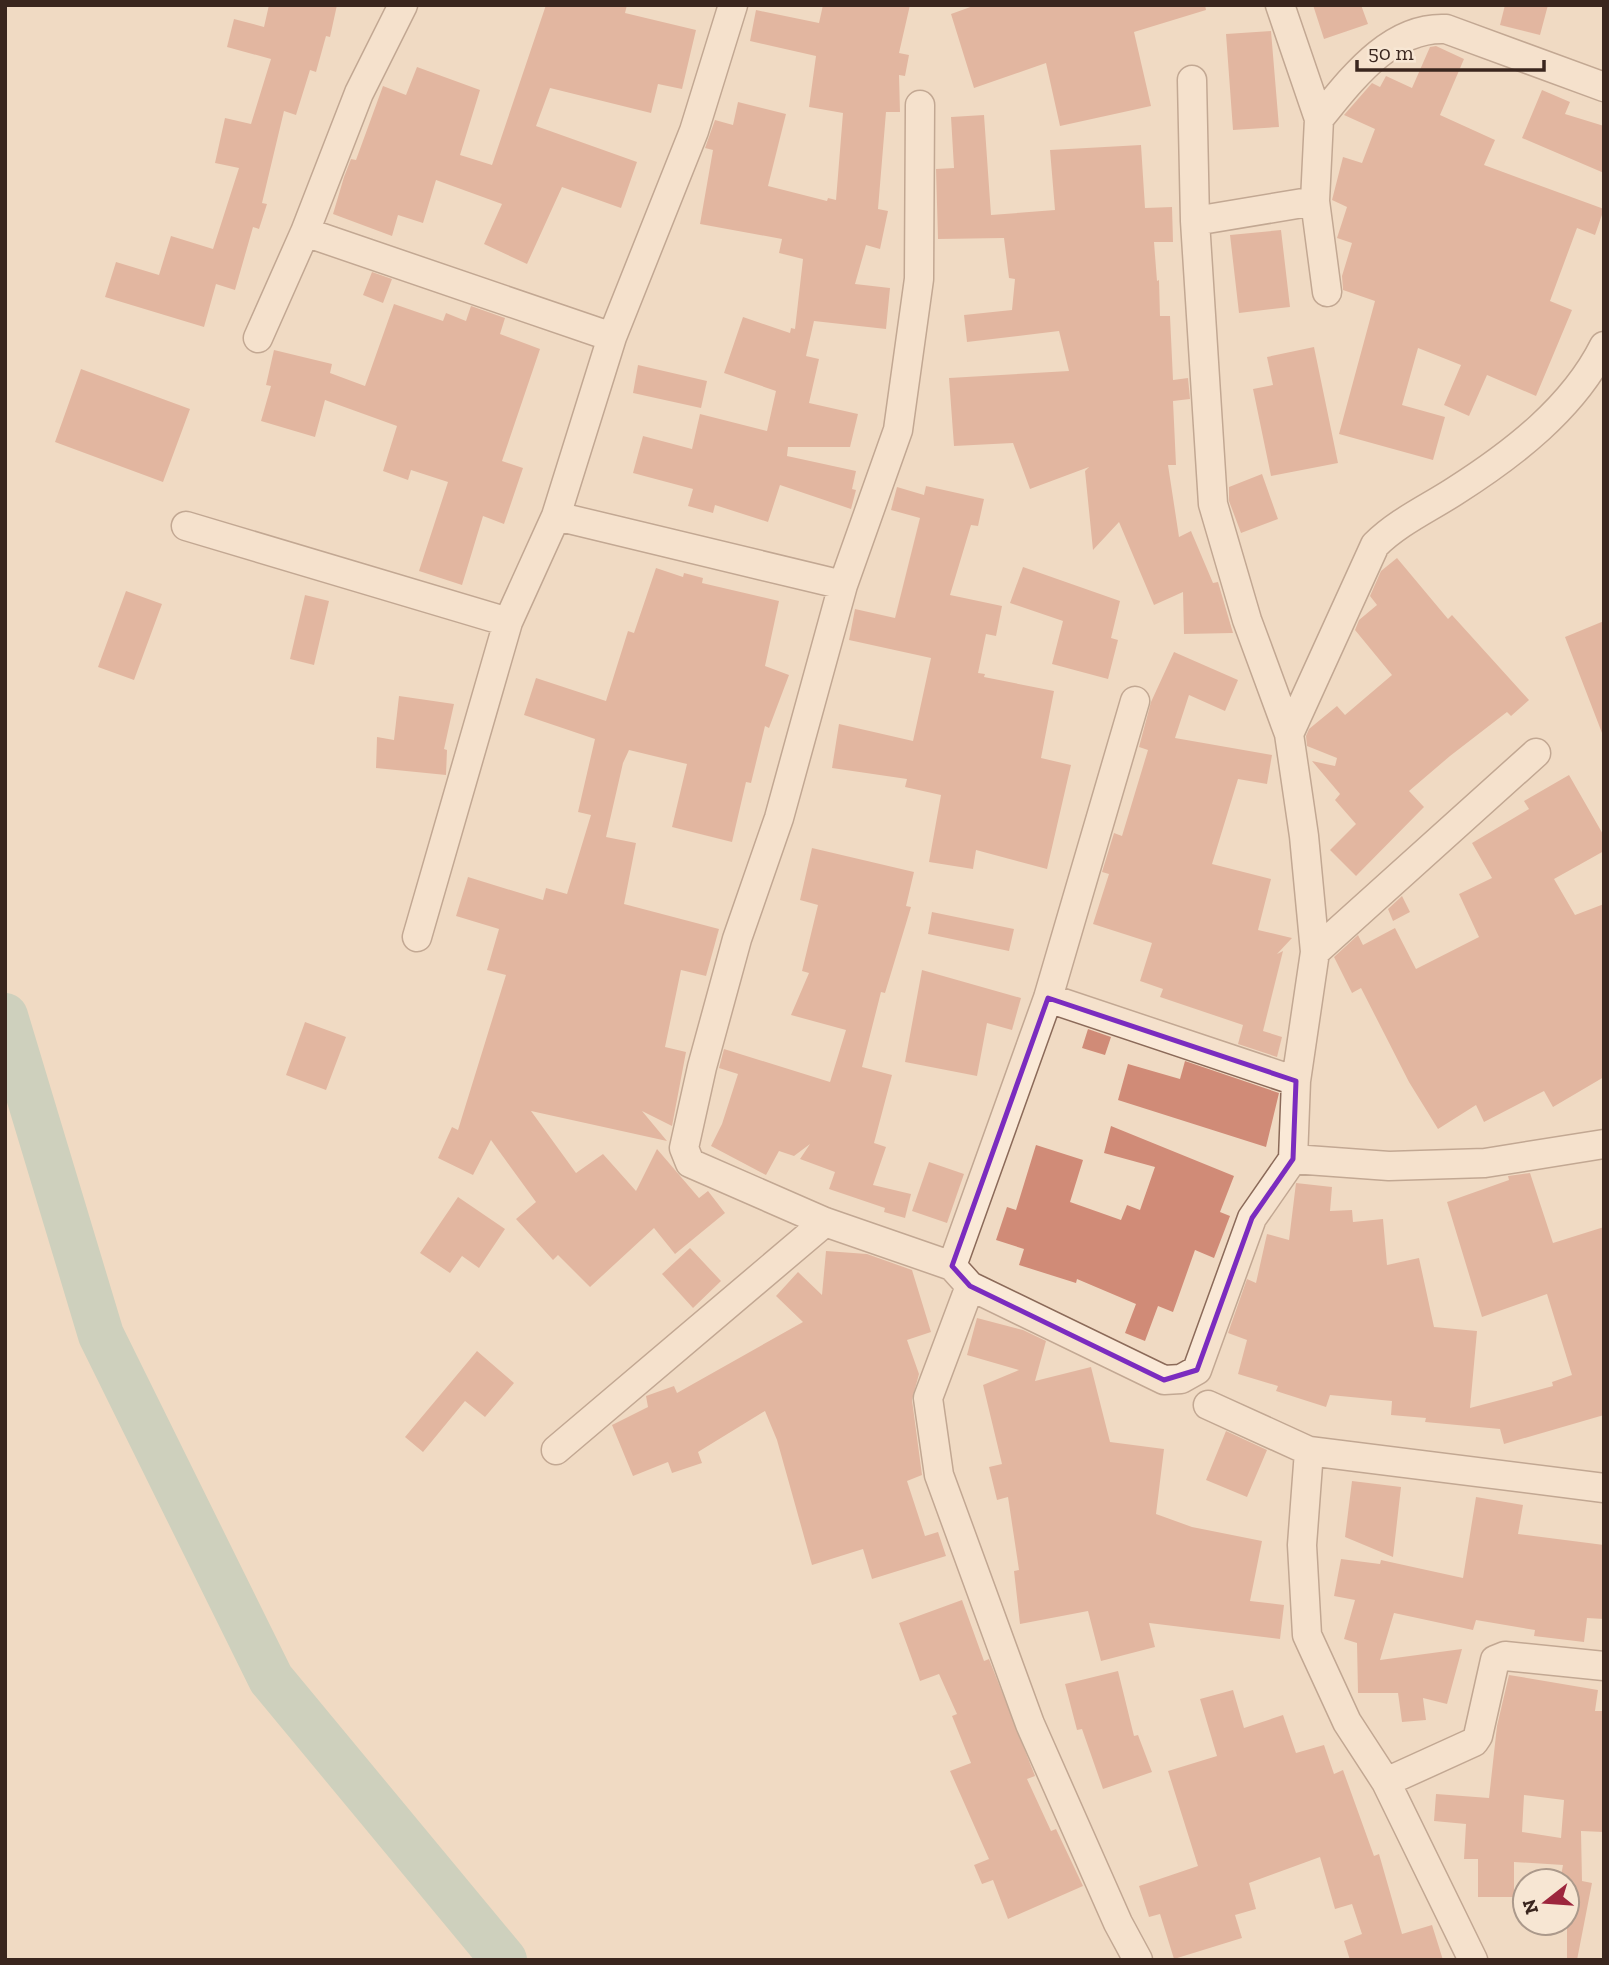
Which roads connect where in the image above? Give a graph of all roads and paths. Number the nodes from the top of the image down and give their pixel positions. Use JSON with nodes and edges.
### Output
{"nodes":[{"id":1,"x":403,"y":5,"type":"edge"},
{"id":2,"x":733,"y":5,"type":"edge"},
{"id":3,"x":1280,"y":5,"type":"edge"},
{"id":4,"x":1192,"y":80,"type":"dead end"},
{"id":5,"x":1604,"y":87,"type":"edge"},
{"id":6,"x":920,"y":105,"type":"dead end"},
{"id":7,"x":1319,"y":119,"type":"junction"},
{"id":8,"x":1315,"y":201,"type":"junction"},
{"id":9,"x":1195,"y":221,"type":"junction"},
{"id":10,"x":304,"y":232,"type":"junction"},
{"id":11,"x":1327,"y":292,"type":"dead end"},
{"id":12,"x":612,"y":337,"type":"junction"},
{"id":13,"x":258,"y":338,"type":"dead end"},
{"id":14,"x":1604,"y":346,"type":"edge"},
{"id":15,"x":556,"y":516,"type":"junction"},
{"id":16,"x":186,"y":526,"type":"dead end"},
{"id":17,"x":843,"y":585,"type":"junction"},
{"id":18,"x":508,"y":622,"type":"junction"},
{"id":19,"x":1135,"y":701,"type":"dead end"},
{"id":20,"x":1289,"y":734,"type":"junction"},
{"id":21,"x":1536,"y":753,"type":"dead end"},
{"id":22,"x":417,"y":937,"type":"dead end"},
{"id":23,"x":1315,"y":952,"type":"junction"},
{"id":24,"x":1048,"y":998,"type":"junction"},
{"id":25,"x":1296,"y":1081,"type":"junction"},
{"id":26,"x":1604,"y":1144,"type":"edge"},
{"id":27,"x":1293,"y":1159,"type":"junction"},
{"id":28,"x":825,"y":1222,"type":"junction"},
{"id":29,"x":961,"y":1276,"type":"junction"},
{"id":30,"x":1208,"y":1405,"type":"dead end"},
{"id":31,"x":556,"y":1450,"type":"dead end"},
{"id":32,"x":1310,"y":1451,"type":"junction"},
{"id":33,"x":1604,"y":1488,"type":"edge"},
{"id":34,"x":1604,"y":1666,"type":"edge"},
{"id":35,"x":1386,"y":1782,"type":"junction"},
{"id":36,"x":1138,"y":1960,"type":"edge"},
{"id":37,"x":1474,"y":1960,"type":"edge"}],
"edges":[{"from":1,"to":10,"type":"street"},
{"from":2,"to":12,"type":"street"},
{"from":3,"to":7,"type":"street"},
{"from":4,"to":9,"type":"street"},
{"from":5,"to":7,"type":"street"},
{"from":6,"to":17,"type":"street"},
{"from":7,"to":8,"type":"street"},
{"from":8,"to":9,"type":"street"},
{"from":8,"to":11,"type":"street"},
{"from":9,"to":20,"type":"street"},
{"from":10,"to":12,"type":"street"},
{"from":10,"to":13,"type":"street"},
{"from":12,"to":15,"type":"street"},
{"from":14,"to":20,"type":"street"},
{"from":15,"to":17,"type":"street"},
{"from":15,"to":18,"type":"street"},
{"from":16,"to":18,"type":"street"},
{"from":17,"to":28,"type":"street"},
{"from":18,"to":22,"type":"street"},
{"from":19,"to":24,"type":"street"},
{"from":20,"to":23,"type":"street"},
{"from":21,"to":23,"type":"street"},
{"from":23,"to":25,"type":"street"},
{"from":24,"to":25,"type":"street"},
{"from":24,"to":29,"type":"street"},
{"from":25,"to":27,"type":"street"},
{"from":26,"to":27,"type":"street"},
{"from":27,"to":29,"type":"street"},
{"from":28,"to":29,"type":"street"},
{"from":28,"to":31,"type":"street"},
{"from":29,"to":36,"type":"street"},
{"from":30,"to":32,"type":"street"},
{"from":32,"to":33,"type":"street"},
{"from":32,"to":35,"type":"street"},
{"from":34,"to":35,"type":"street"},
{"from":35,"to":37,"type":"street"}]}
